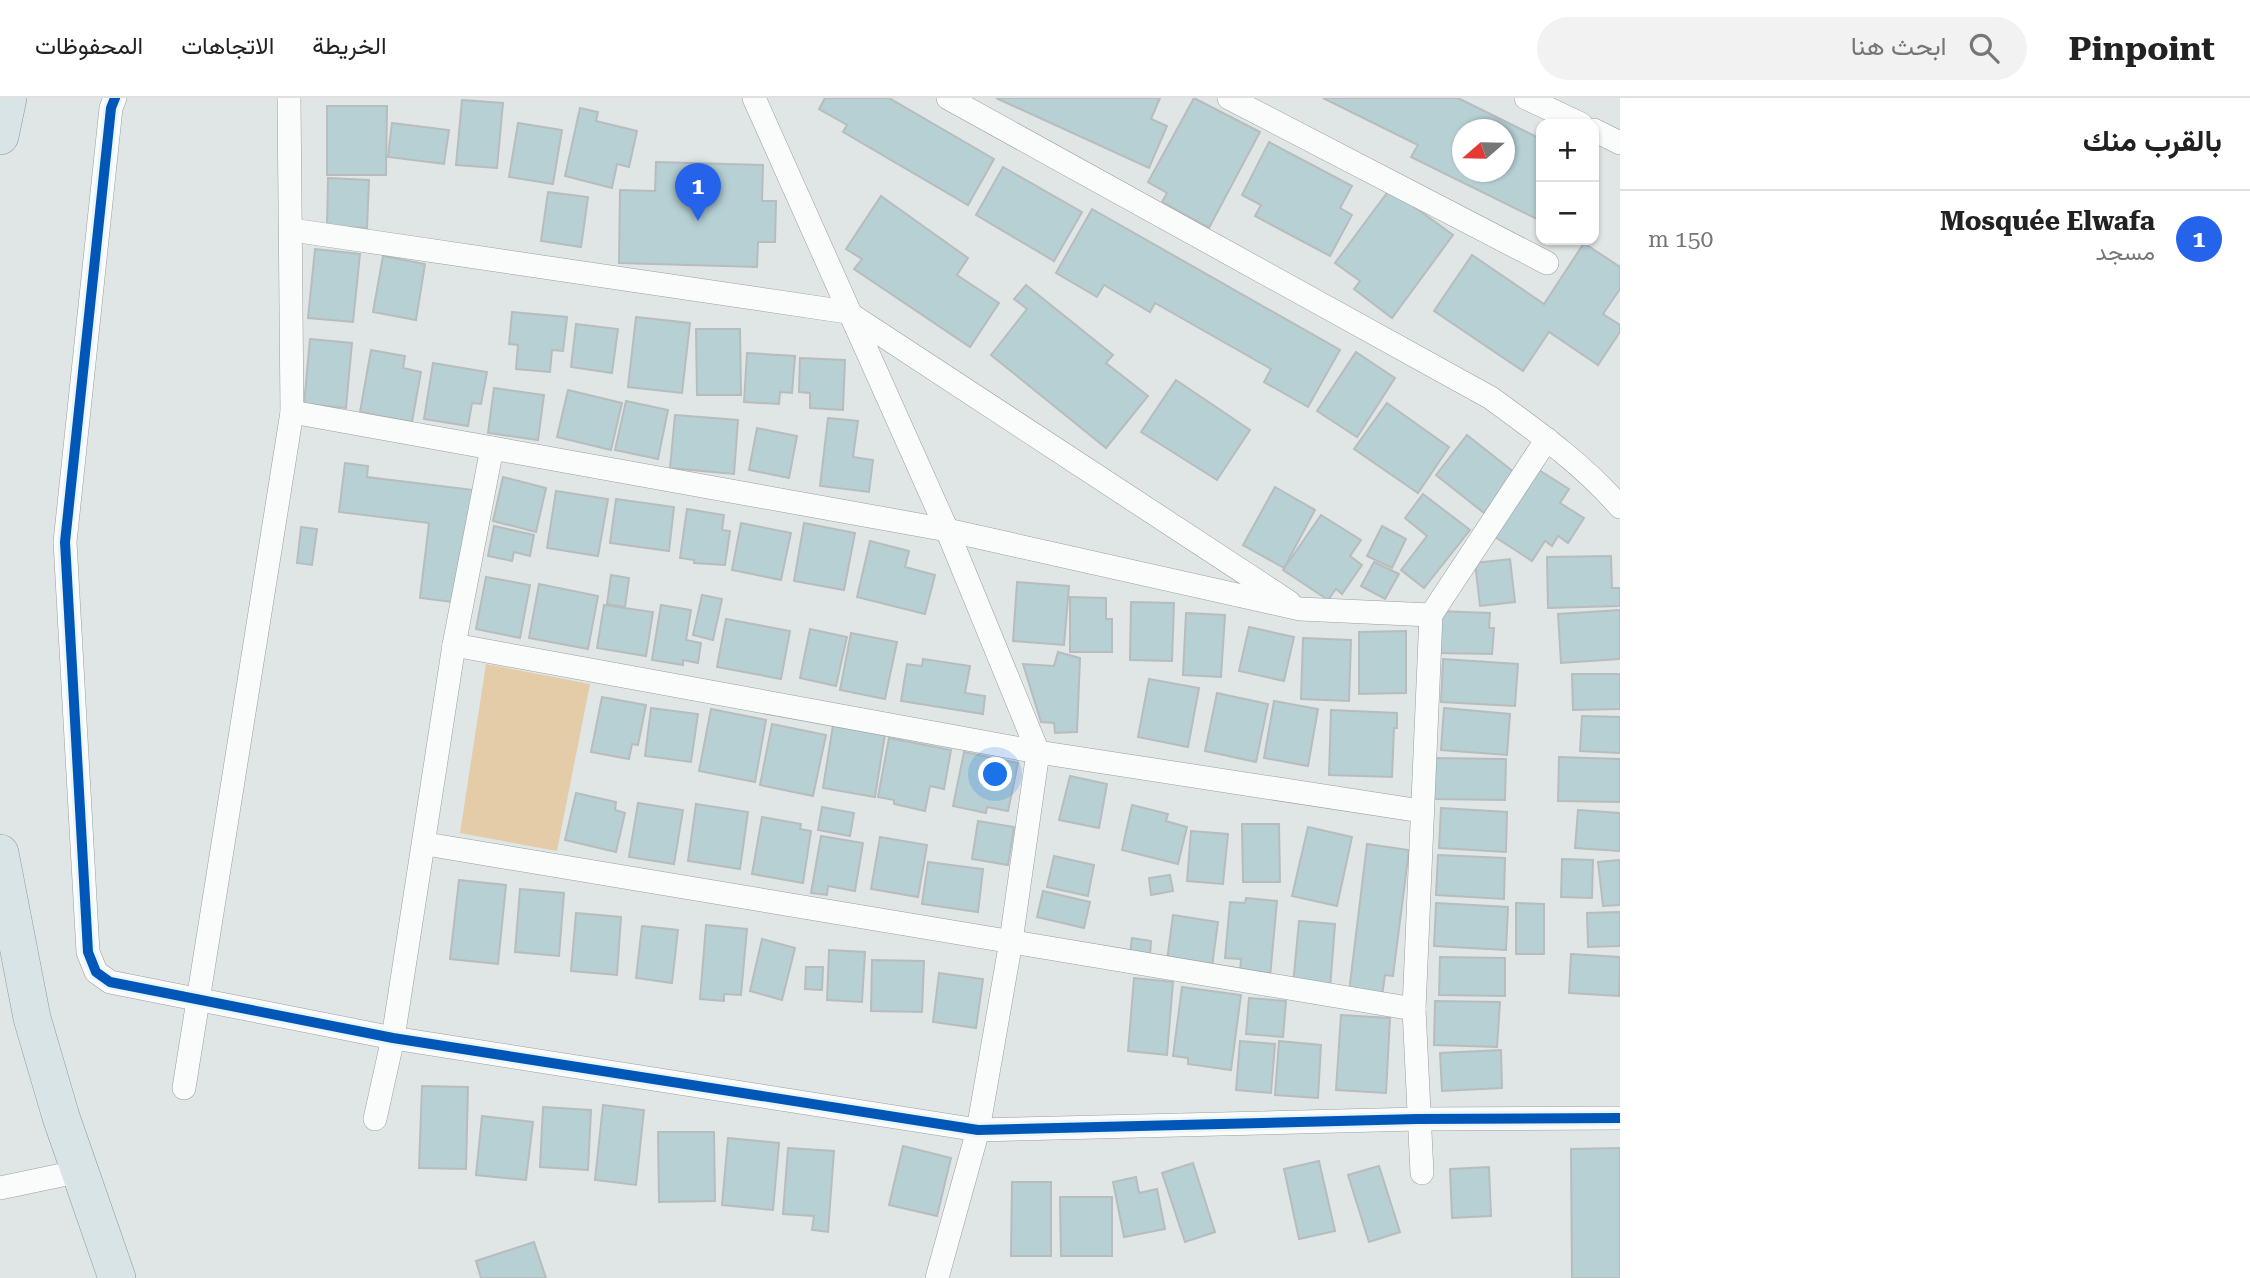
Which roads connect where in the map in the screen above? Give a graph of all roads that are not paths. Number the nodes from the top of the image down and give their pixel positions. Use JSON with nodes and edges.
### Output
{"nodes":[{"id":1,"x":8,"y":98,"type":"edge"},
{"id":2,"x":115,"y":98,"type":"edge"},
{"id":3,"x":289,"y":98,"type":"edge"},
{"id":4,"x":754,"y":98,"type":"edge"},
{"id":5,"x":948,"y":98,"type":"edge"},
{"id":6,"x":1229,"y":98,"type":"edge"},
{"id":7,"x":1525,"y":98,"type":"edge"},
{"id":8,"x":1570,"y":119,"type":"edge"},
{"id":9,"x":1599,"y":132,"type":"edge"},
{"id":10,"x":0,"y":136,"type":"edge"},
{"id":11,"x":1620,"y":143,"type":"edge"},
{"id":12,"x":292,"y":230,"type":"junction"},
{"id":13,"x":1547,"y":263,"type":"dead end"},
{"id":14,"x":847,"y":312,"type":"junction"},
{"id":15,"x":292,"y":412,"type":"junction"},
{"id":16,"x":1547,"y":439,"type":"junction"},
{"id":17,"x":492,"y":448,"type":"junction"},
{"id":18,"x":1620,"y":507,"type":"edge"},
{"id":19,"x":947,"y":530,"type":"junction"},
{"id":20,"x":1300,"y":610,"type":"junction"},
{"id":21,"x":1431,"y":614,"type":"junction"},
{"id":22,"x":454,"y":645,"type":"junction"},
{"id":23,"x":1038,"y":751,"type":"junction"},
{"id":24,"x":1422,"y":811,"type":"junction"},
{"id":25,"x":426,"y":844,"type":"junction"},
{"id":26,"x":0,"y":853,"type":"edge"},
{"id":27,"x":1011,"y":941,"type":"junction"},
{"id":28,"x":198,"y":999,"type":"junction"},
{"id":29,"x":1414,"y":1009,"type":"junction"},
{"id":30,"x":393,"y":1038,"type":"junction"},
{"id":31,"x":184,"y":1088,"type":"dead end"},
{"id":32,"x":1620,"y":1118,"type":"edge"},
{"id":33,"x":375,"y":1119,"type":"dead end"},
{"id":34,"x":1417,"y":1119,"type":"junction"},
{"id":35,"x":978,"y":1130,"type":"junction"},
{"id":36,"x":81,"y":1171,"type":"junction"},
{"id":37,"x":1422,"y":1173,"type":"dead end"},
{"id":38,"x":0,"y":1188,"type":"edge"},
{"id":39,"x":117,"y":1278,"type":"edge"},
{"id":40,"x":937,"y":1278,"type":"edge"}],
"edges":[{"from":1,"to":10,"type":"main road"},
{"from":2,"to":28,"type":"street"},
{"from":3,"to":12,"type":"street"},
{"from":4,"to":14,"type":"street"},
{"from":5,"to":16,"type":"street"},
{"from":6,"to":13,"type":"street"},
{"from":7,"to":8,"type":"street"},
{"from":9,"to":11,"type":"street"},
{"from":12,"to":14,"type":"street"},
{"from":12,"to":15,"type":"street"},
{"from":14,"to":19,"type":"street"},
{"from":14,"to":20,"type":"street"},
{"from":15,"to":17,"type":"street"},
{"from":15,"to":28,"type":"street"},
{"from":16,"to":18,"type":"street"},
{"from":16,"to":21,"type":"street"},
{"from":17,"to":19,"type":"street"},
{"from":17,"to":22,"type":"street"},
{"from":19,"to":20,"type":"street"},
{"from":19,"to":23,"type":"street"},
{"from":20,"to":21,"type":"street"},
{"from":21,"to":24,"type":"street"},
{"from":22,"to":23,"type":"street"},
{"from":22,"to":25,"type":"street"},
{"from":23,"to":24,"type":"street"},
{"from":23,"to":27,"type":"street"},
{"from":24,"to":29,"type":"street"},
{"from":25,"to":27,"type":"street"},
{"from":25,"to":30,"type":"street"},
{"from":26,"to":36,"type":"main road"},
{"from":27,"to":29,"type":"street"},
{"from":27,"to":35,"type":"street"},
{"from":28,"to":30,"type":"street"},
{"from":28,"to":31,"type":"street"},
{"from":29,"to":34,"type":"street"},
{"from":30,"to":33,"type":"street"},
{"from":30,"to":35,"type":"street"},
{"from":32,"to":34,"type":"street"},
{"from":34,"to":35,"type":"street"},
{"from":34,"to":37,"type":"street"},
{"from":35,"to":40,"type":"street"},
{"from":36,"to":38,"type":"street"},
{"from":36,"to":39,"type":"main road"}]}
